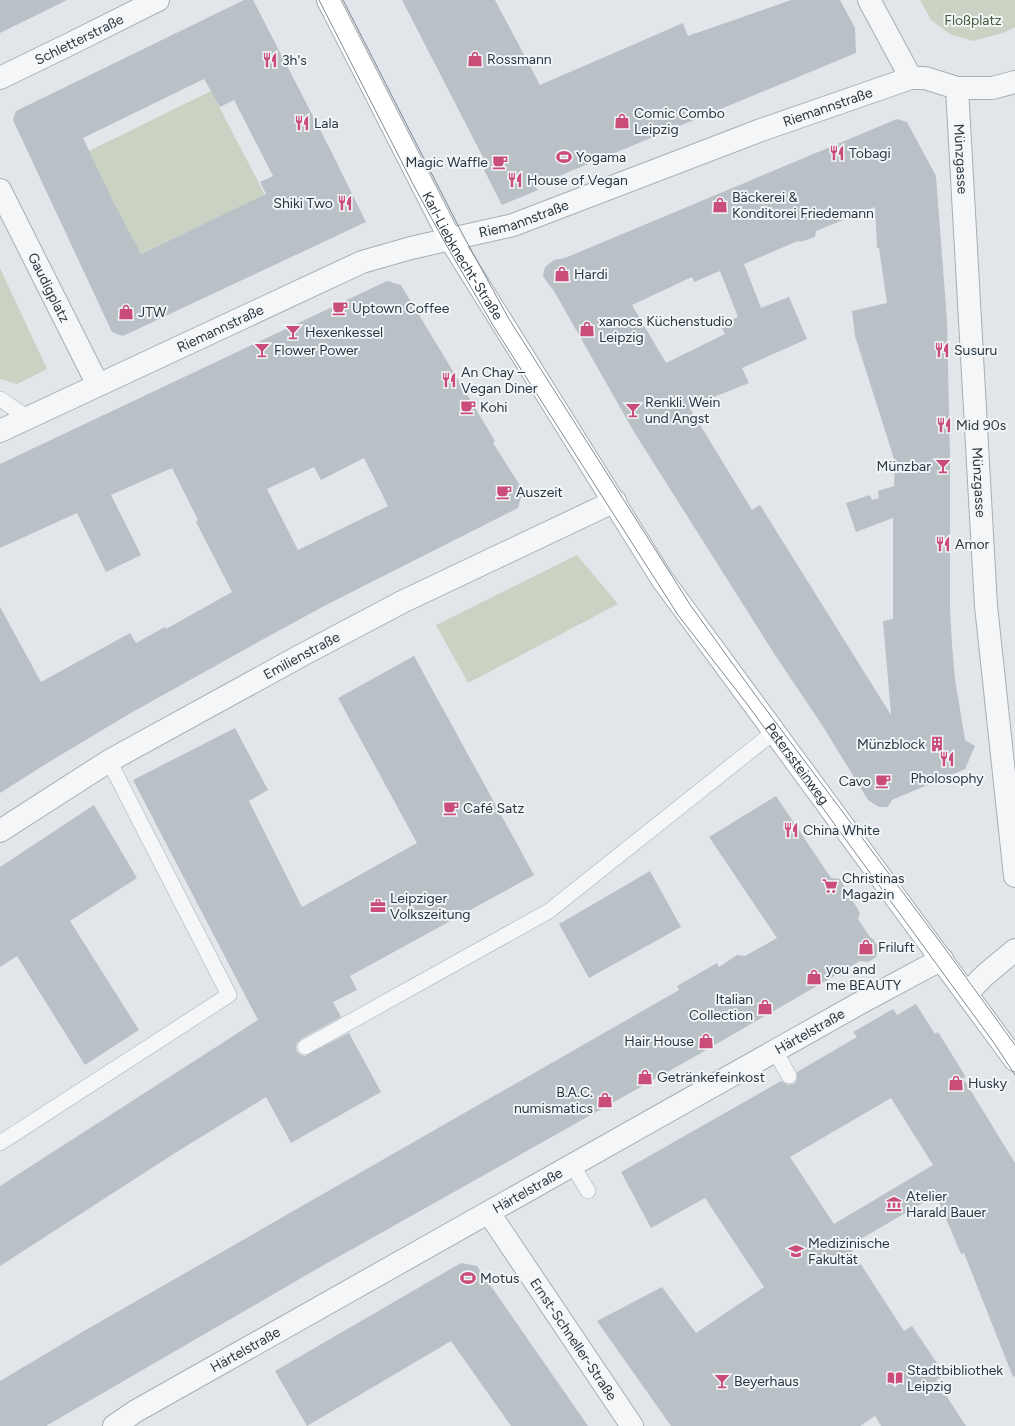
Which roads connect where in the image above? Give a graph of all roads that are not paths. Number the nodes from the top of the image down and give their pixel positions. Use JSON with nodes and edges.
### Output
{"nodes":[{"id":1,"x":158,"y":0,"type":"edge"},
{"id":2,"x":328,"y":0,"type":"edge"},
{"id":3,"x":869,"y":0,"type":"edge"},
{"id":4,"x":0,"y":78,"type":"edge"},
{"id":5,"x":910,"y":78,"type":"junction"},
{"id":6,"x":1015,"y":82,"type":"edge"},
{"id":7,"x":957,"y":88,"type":"junction"},
{"id":8,"x":0,"y":190,"type":"edge"},
{"id":9,"x":450,"y":239,"type":"junction"},
{"id":10,"x":98,"y":386,"type":"junction"},
{"id":11,"x":0,"y":399,"type":"edge"},
{"id":12,"x":28,"y":418,"type":"junction"},
{"id":13,"x":0,"y":431,"type":"edge"},
{"id":14,"x":615,"y":501,"type":"junction"},
{"id":15,"x":774,"y":732,"type":"junction"},
{"id":16,"x":109,"y":760,"type":"junction"},
{"id":17,"x":0,"y":831,"type":"edge"},
{"id":18,"x":1015,"y":876,"type":"edge"},
{"id":19,"x":1015,"y":950,"type":"edge"},
{"id":20,"x":942,"y":959,"type":"junction"},
{"id":21,"x":967,"y":993,"type":"junction"},
{"id":22,"x":305,"y":1047,"type":"dead end"},
{"id":23,"x":775,"y":1051,"type":"junction"},
{"id":24,"x":1015,"y":1060,"type":"edge"},
{"id":25,"x":789,"y":1076,"type":"dead end"},
{"id":26,"x":0,"y":1143,"type":"edge"},
{"id":27,"x":572,"y":1166,"type":"junction"},
{"id":28,"x":588,"y":1191,"type":"dead end"},
{"id":29,"x":489,"y":1213,"type":"junction"},
{"id":30,"x":114,"y":1426,"type":"edge"},
{"id":31,"x":632,"y":1426,"type":"edge"}],
"edges":[{"from":1,"to":4,"type":"street","name":"Schletterstraße"},
{"from":2,"to":9,"type":"main road","name":"Karl-Liebknecht-Straße"},
{"from":3,"to":5,"type":"street"},
{"from":5,"to":7,"type":"street","name":"Riemannstraße"},
{"from":5,"to":9,"type":"street","name":"Riemannstraße"},
{"from":6,"to":7,"type":"street","name":"Riemannstraße"},
{"from":7,"to":18,"type":"street","name":"Münzgasse"},
{"from":8,"to":10,"type":"street","name":"Gaudigplatz"},
{"from":9,"to":10,"type":"street","name":"Riemannstraße"},
{"from":9,"to":14,"type":"main road","name":"Karl-Liebknecht-Straße"},
{"from":10,"to":12,"type":"street","name":"Riemannstraße"},
{"from":11,"to":12,"type":"lane"},
{"from":12,"to":13,"type":"street","name":"Riemannstraße"},
{"from":14,"to":15,"type":"main road","name":"Peterssteinweg"},
{"from":14,"to":16,"type":"street","name":"Emilienstraße"},
{"from":15,"to":20,"type":"main road","name":"Peterssteinweg"},
{"from":15,"to":22,"type":"lane"},
{"from":16,"to":17,"type":"street","name":"Emilienstraße"},
{"from":16,"to":26,"type":"lane"},
{"from":19,"to":21,"type":"street"},
{"from":20,"to":21,"type":"main road","name":"Peterssteinweg"},
{"from":20,"to":23,"type":"street","name":"Härtelstraße"},
{"from":21,"to":24,"type":"main road","name":"Peterssteinweg"},
{"from":23,"to":25,"type":"lane"},
{"from":23,"to":27,"type":"street","name":"Härtelstraße"},
{"from":27,"to":28,"type":"lane"},
{"from":27,"to":29,"type":"street","name":"Härtelstraße"},
{"from":29,"to":30,"type":"street","name":"Härtelstraße"},
{"from":29,"to":31,"type":"street","name":"Ernst-Schneller-Straße"}]}
